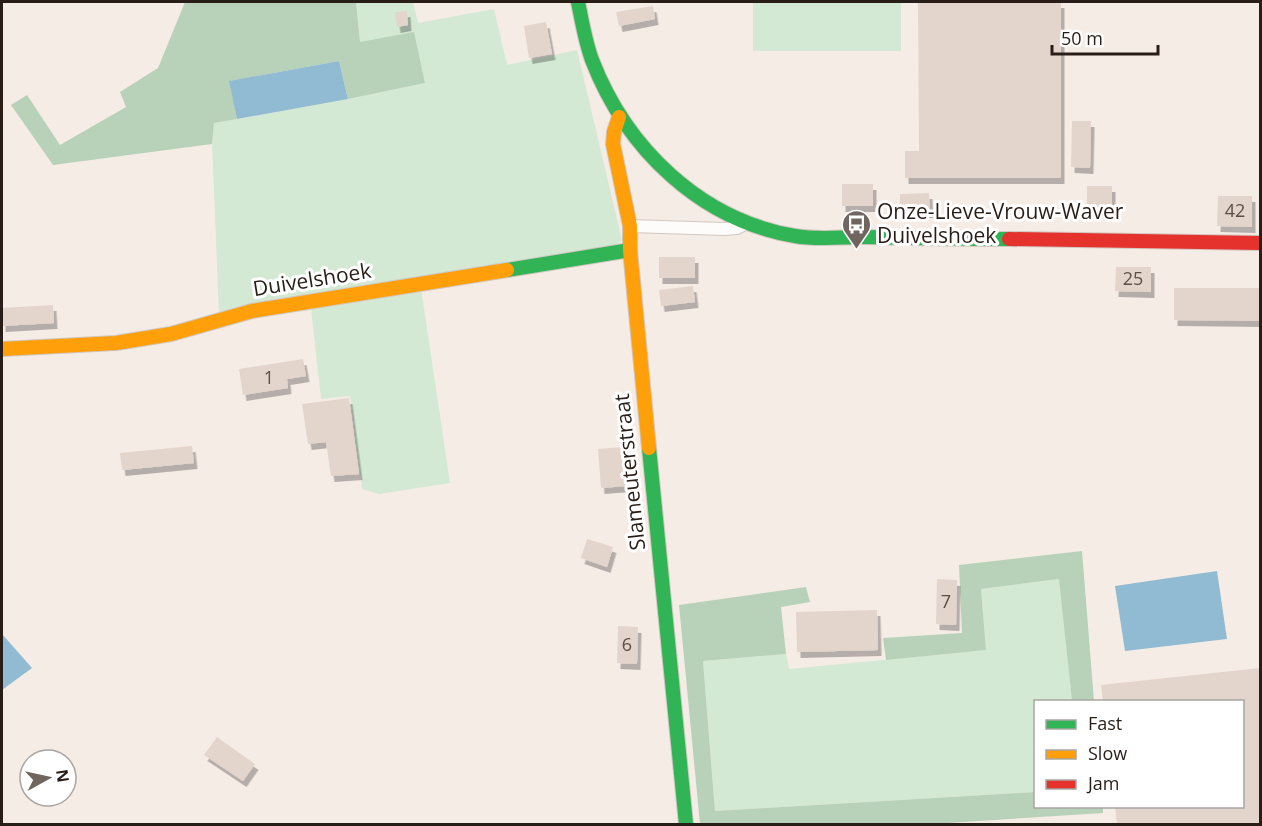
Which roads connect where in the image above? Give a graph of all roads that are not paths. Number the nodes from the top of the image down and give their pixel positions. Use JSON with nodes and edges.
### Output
{"nodes":[{"id":1,"x":578,"y":2,"type":"edge"},
{"id":2,"x":619,"y":117,"type":"junction"},
{"id":3,"x":747,"y":223,"type":"junction"},
{"id":4,"x":630,"y":226,"type":"junction"},
{"id":5,"x":1260,"y":243,"type":"edge"},
{"id":6,"x":630,"y":250,"type":"junction"},
{"id":7,"x":2,"y":349,"type":"edge"},
{"id":8,"x":686,"y":825,"type":"edge"}],
"edges":[{"from":1,"to":2,"type":"street"},
{"from":2,"to":3,"type":"street"},
{"from":2,"to":4,"type":"street","name":"Slameuterstraat"},
{"from":3,"to":4,"type":"street"},
{"from":3,"to":5,"type":"street"},
{"from":4,"to":6,"type":"street","name":"Slameuterstraat"},
{"from":6,"to":7,"type":"street","name":"Duivelshoek"},
{"from":6,"to":8,"type":"street","name":"Slameuterstraat"}]}
